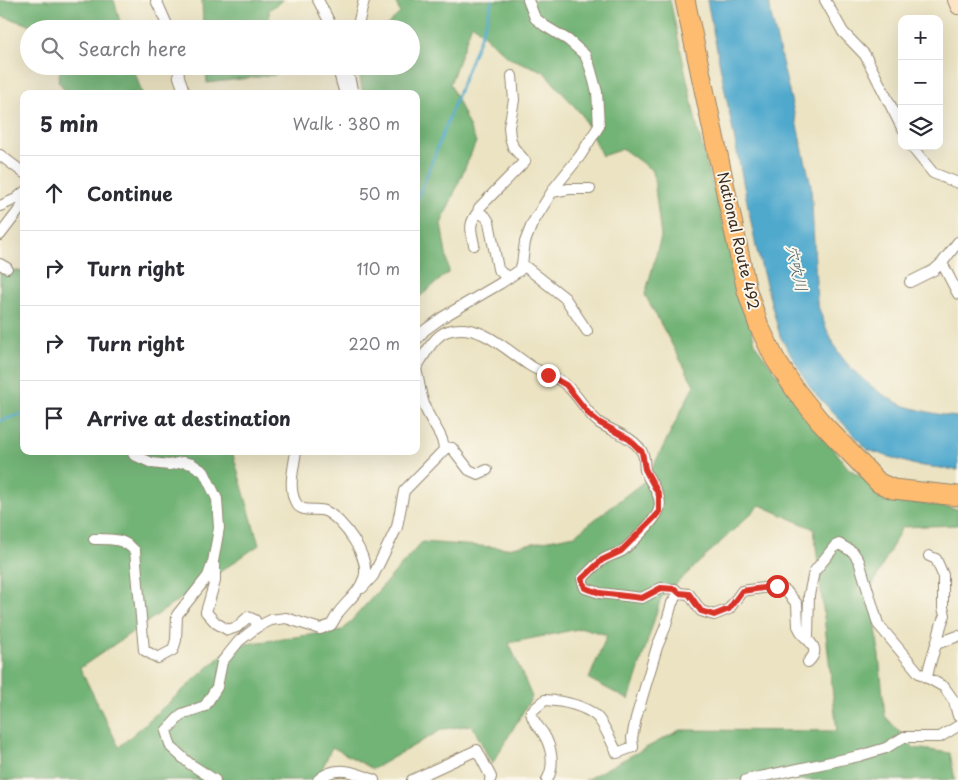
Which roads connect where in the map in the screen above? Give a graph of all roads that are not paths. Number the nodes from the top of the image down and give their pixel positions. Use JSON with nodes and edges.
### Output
{"nodes":[{"id":1,"x":156,"y":0,"type":"edge"},
{"id":2,"x":318,"y":0,"type":"edge"},
{"id":3,"x":364,"y":0,"type":"edge"},
{"id":4,"x":528,"y":0,"type":"edge"},
{"id":5,"x":686,"y":0,"type":"edge"},
{"id":6,"x":825,"y":0,"type":"edge"},
{"id":7,"x":955,"y":0,"type":"edge"},
{"id":8,"x":958,"y":7,"type":"edge"},
{"id":9,"x":165,"y":20,"type":"edge"},
{"id":10,"x":329,"y":20,"type":"edge"},
{"id":11,"x":359,"y":20,"type":"edge"},
{"id":12,"x":179,"y":75,"type":"edge"},
{"id":13,"x":340,"y":75,"type":"edge"},
{"id":14,"x":349,"y":75,"type":"edge"},
{"id":15,"x":512,"y":76,"type":"dead end"},
{"id":16,"x":184,"y":90,"type":"edge"},
{"id":17,"x":344,"y":90,"type":"edge"},
{"id":18,"x":352,"y":90,"type":"edge"},
{"id":19,"x":898,"y":120,"type":"edge"},
{"id":20,"x":914,"y":150,"type":"edge"},
{"id":21,"x":0,"y":155,"type":"edge"},
{"id":22,"x":20,"y":170,"type":"edge"},
{"id":23,"x":958,"y":183,"type":"edge"},
{"id":24,"x":590,"y":188,"type":"dead end"},
{"id":25,"x":552,"y":192,"type":"junction"},
{"id":26,"x":20,"y":196,"type":"edge"},
{"id":27,"x":0,"y":206,"type":"edge"},
{"id":28,"x":20,"y":209,"type":"edge"},
{"id":29,"x":478,"y":212,"type":"junction"},
{"id":30,"x":0,"y":235,"type":"edge"},
{"id":31,"x":958,"y":242,"type":"edge"},
{"id":32,"x":474,"y":245,"type":"dead end"},
{"id":33,"x":942,"y":263,"type":"junction"},
{"id":34,"x":522,"y":264,"type":"junction"},
{"id":35,"x":510,"y":277,"type":"junction"},
{"id":36,"x":910,"y":282,"type":"dead end"},
{"id":37,"x":958,"y":294,"type":"edge"},
{"id":38,"x":587,"y":331,"type":"dead end"},
{"id":39,"x":420,"y":336,"type":"edge"},
{"id":40,"x":420,"y":362,"type":"edge"},
{"id":41,"x":420,"y":386,"type":"edge"},
{"id":42,"x":444,"y":447,"type":"junction"},
{"id":43,"x":134,"y":455,"type":"edge"},
{"id":44,"x":295,"y":455,"type":"edge"},
{"id":45,"x":487,"y":470,"type":"dead end"},
{"id":46,"x":958,"y":496,"type":"edge"},
{"id":47,"x":94,"y":539,"type":"dead end"},
{"id":48,"x":215,"y":556,"type":"junction"},
{"id":49,"x":929,"y":556,"type":"dead end"},
{"id":50,"x":679,"y":593,"type":"junction"},
{"id":51,"x":353,"y":597,"type":"junction"},
{"id":52,"x":257,"y":627,"type":"junction"},
{"id":53,"x":803,"y":635,"type":"junction"},
{"id":54,"x":958,"y":636,"type":"edge"},
{"id":55,"x":936,"y":644,"type":"junction"},
{"id":56,"x":808,"y":662,"type":"dead end"},
{"id":57,"x":927,"y":678,"type":"junction"},
{"id":58,"x":956,"y":696,"type":"edge"},
{"id":59,"x":958,"y":716,"type":"edge"},
{"id":60,"x":958,"y":726,"type":"edge"},
{"id":61,"x":215,"y":780,"type":"edge"},
{"id":62,"x":318,"y":780,"type":"edge"},
{"id":63,"x":374,"y":780,"type":"edge"},
{"id":64,"x":412,"y":780,"type":"edge"},
{"id":65,"x":490,"y":780,"type":"edge"},
{"id":66,"x":547,"y":780,"type":"edge"},
{"id":67,"x":746,"y":780,"type":"edge"}],
"edges":[{"from":1,"to":9,"type":"street"},
{"from":2,"to":10,"type":"street"},
{"from":3,"to":11,"type":"street"},
{"from":4,"to":25,"type":"street"},
{"from":5,"to":46,"type":"highway","name":"National Route 492"},
{"from":6,"to":19,"type":"street"},
{"from":7,"to":8,"type":"main road"},
{"from":12,"to":16,"type":"street"},
{"from":13,"to":17,"type":"street"},
{"from":14,"to":18,"type":"street"},
{"from":15,"to":29,"type":"street"},
{"from":20,"to":23,"type":"street"},
{"from":21,"to":22,"type":"street"},
{"from":24,"to":25,"type":"street"},
{"from":25,"to":34,"type":"street"},
{"from":26,"to":27,"type":"street"},
{"from":28,"to":30,"type":"street"},
{"from":29,"to":32,"type":"street"},
{"from":29,"to":35,"type":"street"},
{"from":31,"to":33,"type":"street"},
{"from":33,"to":36,"type":"street"},
{"from":33,"to":37,"type":"street"},
{"from":34,"to":35,"type":"street"},
{"from":34,"to":38,"type":"street"},
{"from":35,"to":39,"type":"street"},
{"from":40,"to":50,"type":"street"},
{"from":41,"to":42,"type":"street"},
{"from":42,"to":45,"type":"street"},
{"from":42,"to":51,"type":"street"},
{"from":43,"to":48,"type":"street"},
{"from":44,"to":51,"type":"street"},
{"from":47,"to":48,"type":"street"},
{"from":48,"to":52,"type":"street"},
{"from":49,"to":55,"type":"street"},
{"from":50,"to":53,"type":"street"},
{"from":50,"to":66,"type":"street"},
{"from":51,"to":52,"type":"street"},
{"from":52,"to":61,"type":"street"},
{"from":53,"to":56,"type":"street"},
{"from":53,"to":57,"type":"street"},
{"from":54,"to":55,"type":"street"},
{"from":55,"to":57,"type":"street"},
{"from":57,"to":58,"type":"street"},
{"from":58,"to":59,"type":"street"},
{"from":60,"to":67,"type":"street"},
{"from":62,"to":63,"type":"street"},
{"from":64,"to":65,"type":"street"}]}
